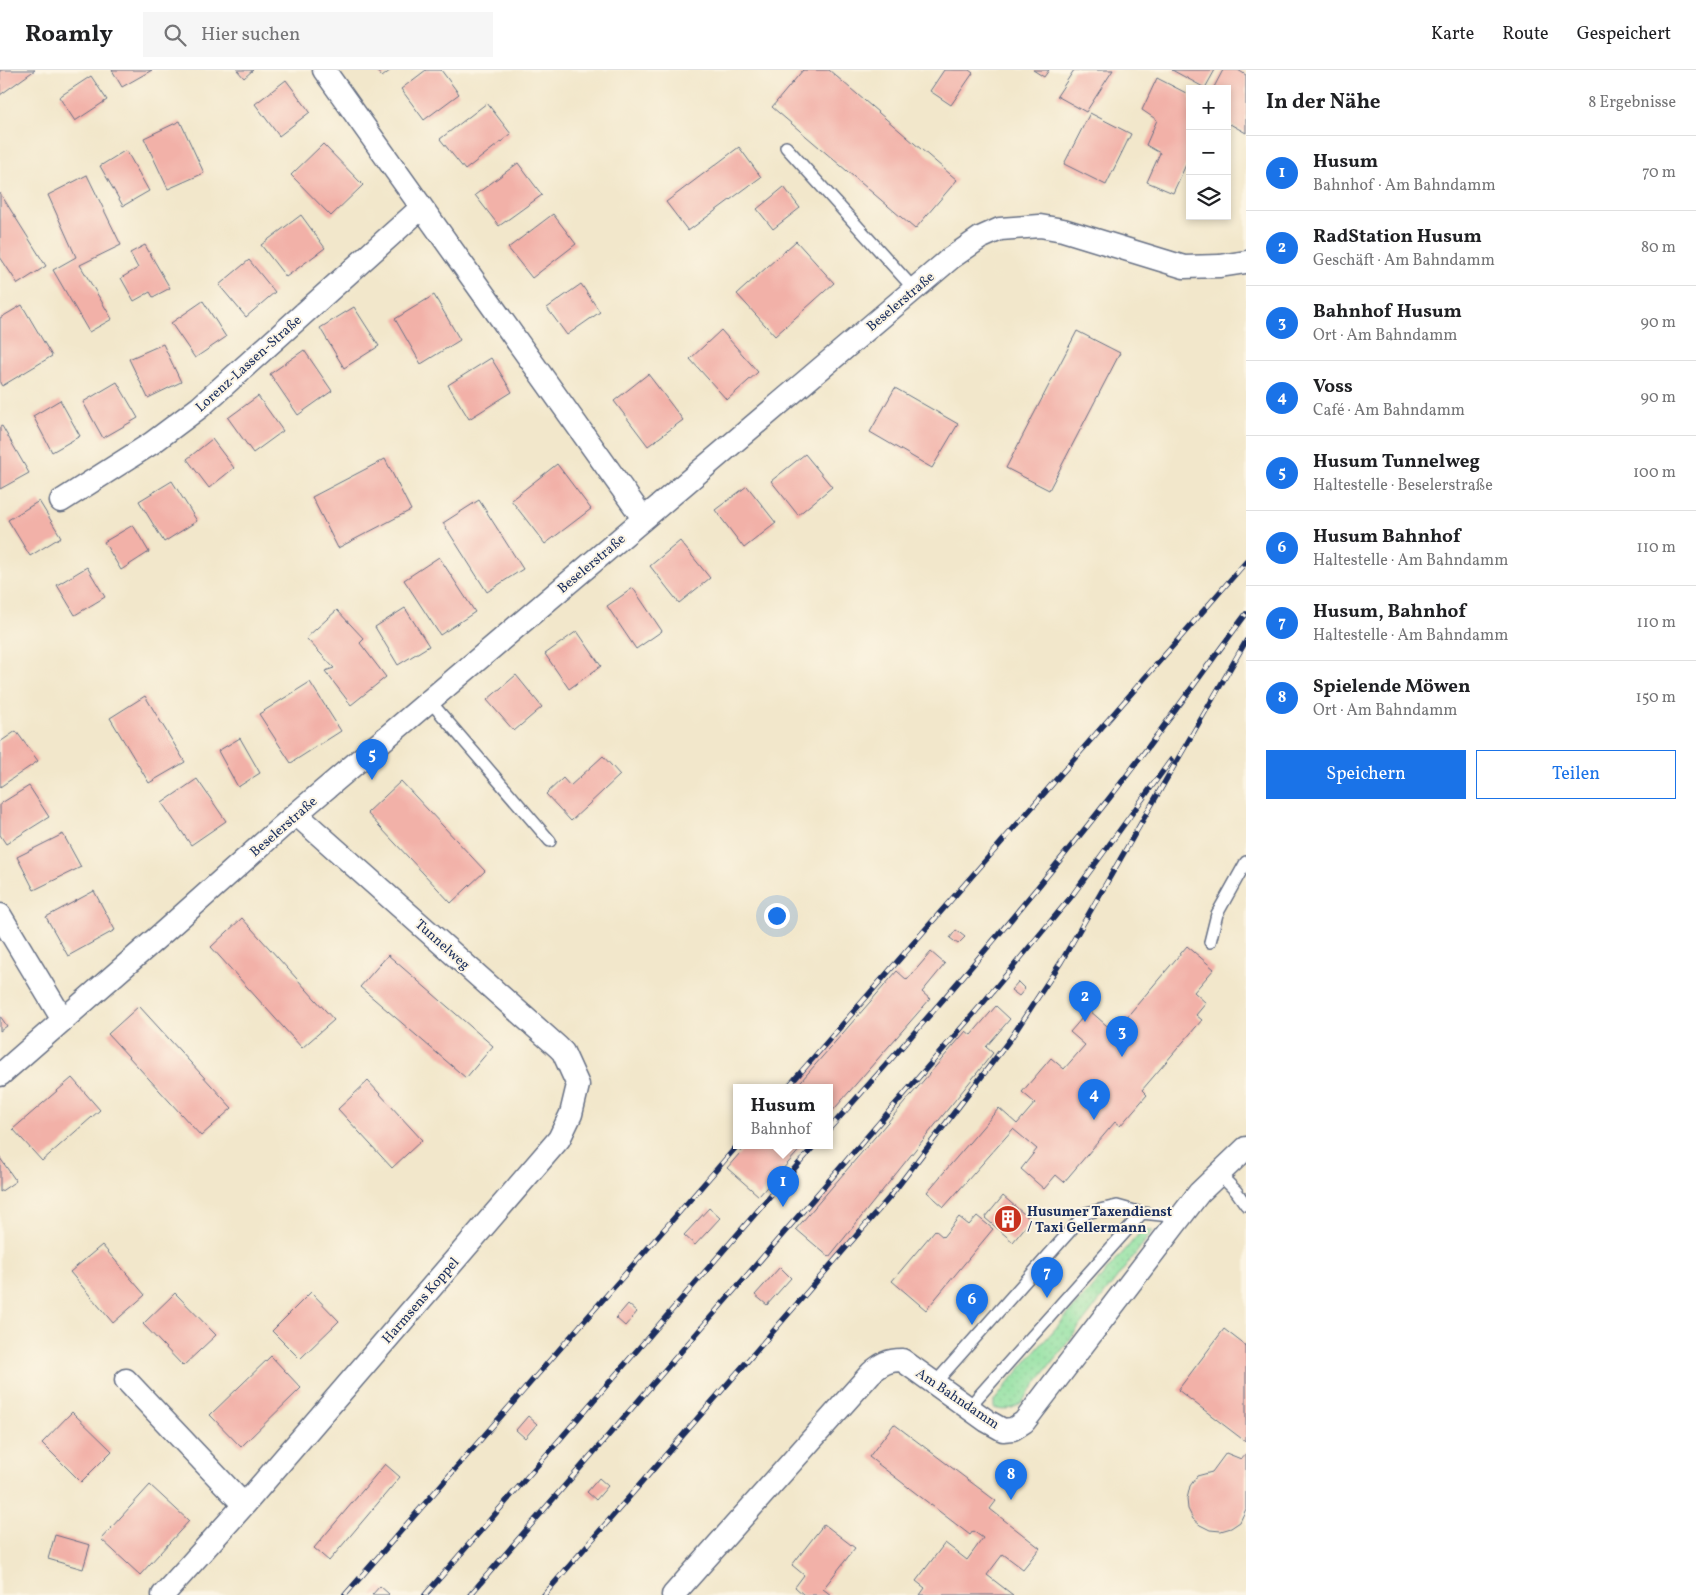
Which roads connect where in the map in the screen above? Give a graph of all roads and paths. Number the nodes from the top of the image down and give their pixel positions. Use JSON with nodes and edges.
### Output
{"nodes":[{"id":1,"x":324,"y":70,"type":"edge"},
{"id":2,"x":786,"y":147,"type":"dead end"},
{"id":3,"x":421,"y":208,"type":"junction"},
{"id":4,"x":1246,"y":262,"type":"edge"},
{"id":5,"x":914,"y":289,"type":"junction"},
{"id":6,"x":61,"y":501,"type":"dead end"},
{"id":7,"x":643,"y":518,"type":"junction"},
{"id":8,"x":429,"y":700,"type":"junction"},
{"id":9,"x":296,"y":814,"type":"junction"},
{"id":10,"x":550,"y":841,"type":"dead end"},
{"id":11,"x":1246,"y":862,"type":"edge"},
{"id":12,"x":0,"y":915,"type":"edge"},
{"id":13,"x":1210,"y":942,"type":"dead end"},
{"id":14,"x":63,"y":1020,"type":"junction"},
{"id":15,"x":0,"y":1075,"type":"edge"},
{"id":16,"x":578,"y":1085,"type":"joint"},
{"id":17,"x":1246,"y":1148,"type":"edge"},
{"id":18,"x":1219,"y":1174,"type":"junction"},
{"id":19,"x":1246,"y":1205,"type":"edge"},
{"id":20,"x":1142,"y":1213,"type":"junction"},
{"id":21,"x":1180,"y":1217,"type":"junction"},
{"id":22,"x":126,"y":1380,"type":"dead end"},
{"id":23,"x":934,"y":1383,"type":"junction"},
{"id":24,"x":969,"y":1407,"type":"junction"},
{"id":25,"x":244,"y":1505,"type":"junction"},
{"id":26,"x":163,"y":1595,"type":"edge"},
{"id":27,"x":674,"y":1595,"type":"edge"}],
"edges":[{"from":1,"to":3,"type":"street"},
{"from":2,"to":5,"type":"lane"},
{"from":3,"to":6,"type":"street","name":"Lorenz-Lassen-Straße"},
{"from":3,"to":7,"type":"street"},
{"from":4,"to":5,"type":"street","name":"Beselerstraße"},
{"from":5,"to":7,"type":"street","name":"Beselerstraße"},
{"from":7,"to":8,"type":"street","name":"Beselerstraße"},
{"from":8,"to":9,"type":"street","name":"Beselerstraße"},
{"from":8,"to":10,"type":"lane"},
{"from":9,"to":14,"type":"street","name":"Beselerstraße"},
{"from":9,"to":16,"type":"street","name":"Tunnelweg"},
{"from":11,"to":13,"type":"lane"},
{"from":12,"to":14,"type":"street"},
{"from":14,"to":15,"type":"street","name":"Beselerstraße"},
{"from":16,"to":25,"type":"street","name":"Harmsens Koppel"},
{"from":17,"to":18,"type":"street","name":"Am Bahndamm"},
{"from":18,"to":19,"type":"lane"},
{"from":18,"to":21,"type":"street","name":"Am Bahndamm"},
{"from":20,"to":21,"type":"lane"},
{"from":20,"to":23,"type":"lane"},
{"from":20,"to":24,"type":"lane"},
{"from":21,"to":24,"type":"street","name":"Am Bahndamm"},
{"from":22,"to":25,"type":"street"},
{"from":23,"to":24,"type":"street","name":"Am Bahndamm"},
{"from":23,"to":27,"type":"street","name":"Am Bahndamm"},
{"from":25,"to":26,"type":"street","name":"Harmsens Koppel"}]}
